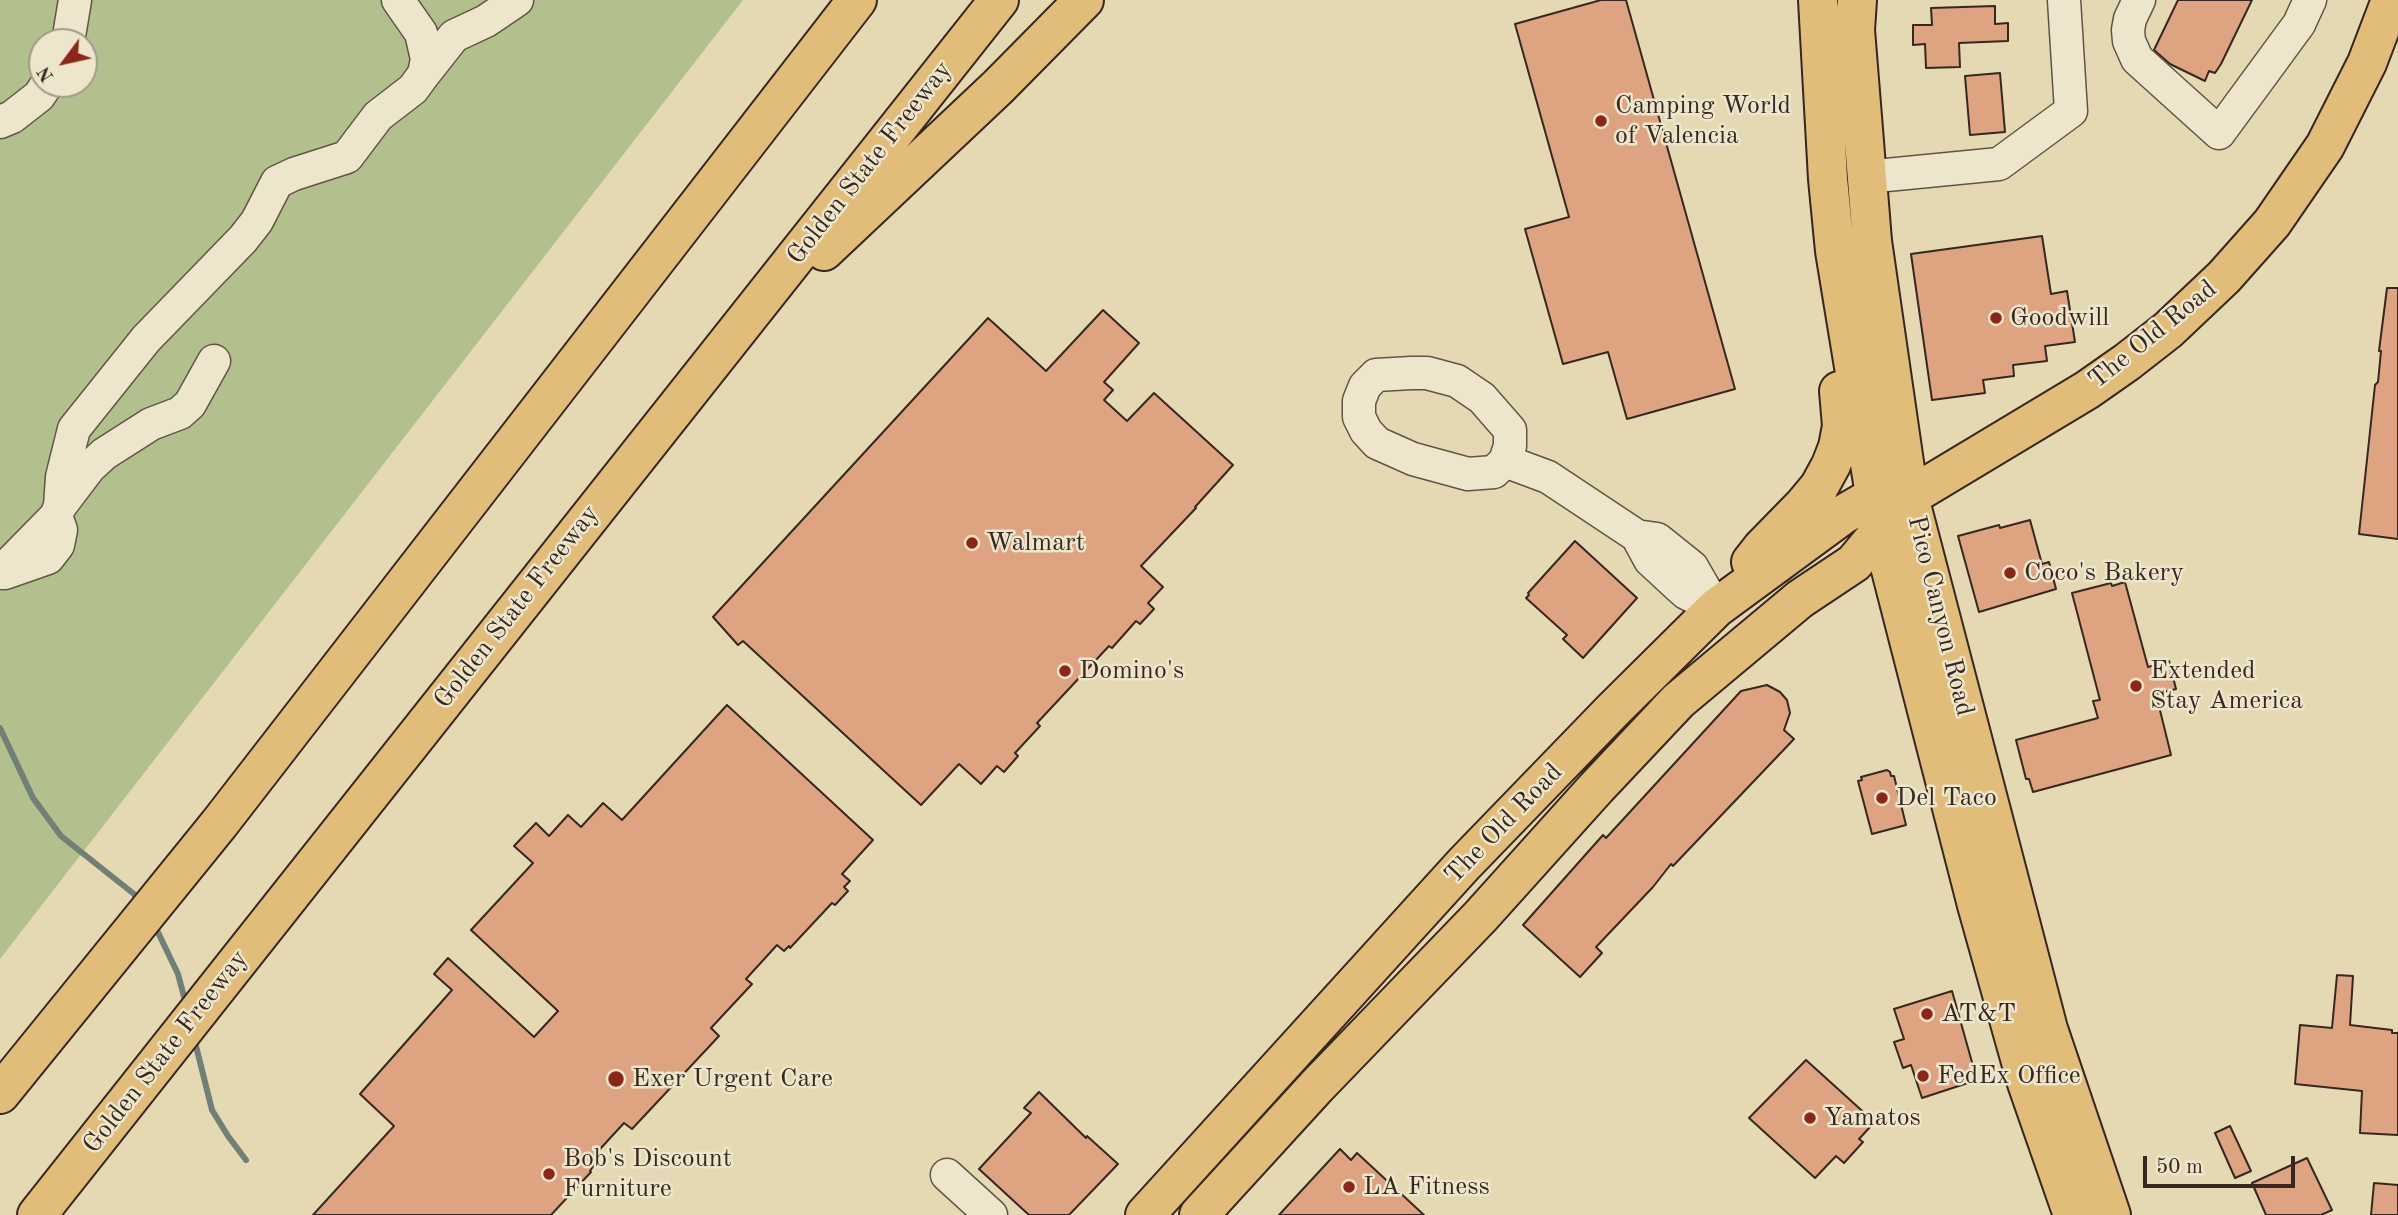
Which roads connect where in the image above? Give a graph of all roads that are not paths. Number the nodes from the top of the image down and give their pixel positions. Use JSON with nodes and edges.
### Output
{"nodes":[{"id":1,"x":398,"y":0,"type":"edge"},
{"id":2,"x":517,"y":0,"type":"edge"},
{"id":3,"x":857,"y":0,"type":"edge"},
{"id":4,"x":999,"y":0,"type":"edge"},
{"id":5,"x":1084,"y":0,"type":"edge"},
{"id":6,"x":1818,"y":0,"type":"edge"},
{"id":7,"x":1857,"y":0,"type":"edge"},
{"id":8,"x":2064,"y":0,"type":"edge"},
{"id":9,"x":2139,"y":0,"type":"edge"},
{"id":10,"x":2310,"y":0,"type":"edge"},
{"id":11,"x":2391,"y":0,"type":"edge"},
{"id":12,"x":424,"y":74,"type":"junction"},
{"id":13,"x":36,"y":98,"type":"edge"},
{"id":14,"x":0,"y":122,"type":"edge"},
{"id":15,"x":1866,"y":177,"type":"junction"},
{"id":16,"x":1835,"y":251,"type":"junction"},
{"id":17,"x":724,"y":346,"type":"junction"},
{"id":18,"x":214,"y":361,"type":"dead end"},
{"id":19,"x":1504,"y":461,"type":"junction"},
{"id":20,"x":1889,"y":508,"type":"junction"},
{"id":21,"x":58,"y":511,"type":"junction"},
{"id":22,"x":0,"y":574,"type":"edge"},
{"id":23,"x":1716,"y":608,"type":"junction"},
{"id":24,"x":0,"y":1094,"type":"edge"},
{"id":25,"x":37,"y":1215,"type":"edge"},
{"id":26,"x":968,"y":1215,"type":"edge"},
{"id":27,"x":991,"y":1215,"type":"edge"},
{"id":28,"x":1145,"y":1215,"type":"edge"},
{"id":29,"x":1199,"y":1215,"type":"edge"},
{"id":30,"x":2073,"y":1215,"type":"edge"},
{"id":31,"x":2111,"y":1215,"type":"edge"}],
"edges":[{"from":1,"to":12,"type":"lane"},
{"from":2,"to":12,"type":"lane"},
{"from":3,"to":24,"type":"main road"},
{"from":4,"to":17,"type":"main road","name":"Golden State Freeway"},
{"from":5,"to":17,"type":"main road"},
{"from":6,"to":16,"type":"main road","name":"Pico Canyon Road"},
{"from":7,"to":15,"type":"main road","name":"Pico Canyon Road"},
{"from":8,"to":15,"type":"lane"},
{"from":9,"to":10,"type":"lane"},
{"from":11,"to":20,"type":"main road","name":"The Old Road"},
{"from":12,"to":21,"type":"lane"},
{"from":13,"to":14,"type":"lane"},
{"from":15,"to":20,"type":"main road","name":"Pico Canyon Road"},
{"from":16,"to":20,"type":"main road","name":"Pico Canyon Road"},
{"from":16,"to":23,"type":"main road"},
{"from":17,"to":25,"type":"main road","name":"Golden State Freeway"},
{"from":18,"to":21,"type":"lane"},
{"from":19,"to":19,"type":"lane"},
{"from":19,"to":23,"type":"lane"},
{"from":20,"to":23,"type":"main road","name":"The Old Road"},
{"from":20,"to":29,"type":"main road","name":"The Old Road"},
{"from":20,"to":30,"type":"main road","name":"Pico Canyon Road"},
{"from":20,"to":31,"type":"main road","name":"Pico Canyon Road"},
{"from":21,"to":22,"type":"lane"},
{"from":23,"to":28,"type":"main road","name":"The Old Road"},
{"from":26,"to":27,"type":"lane"}]}
